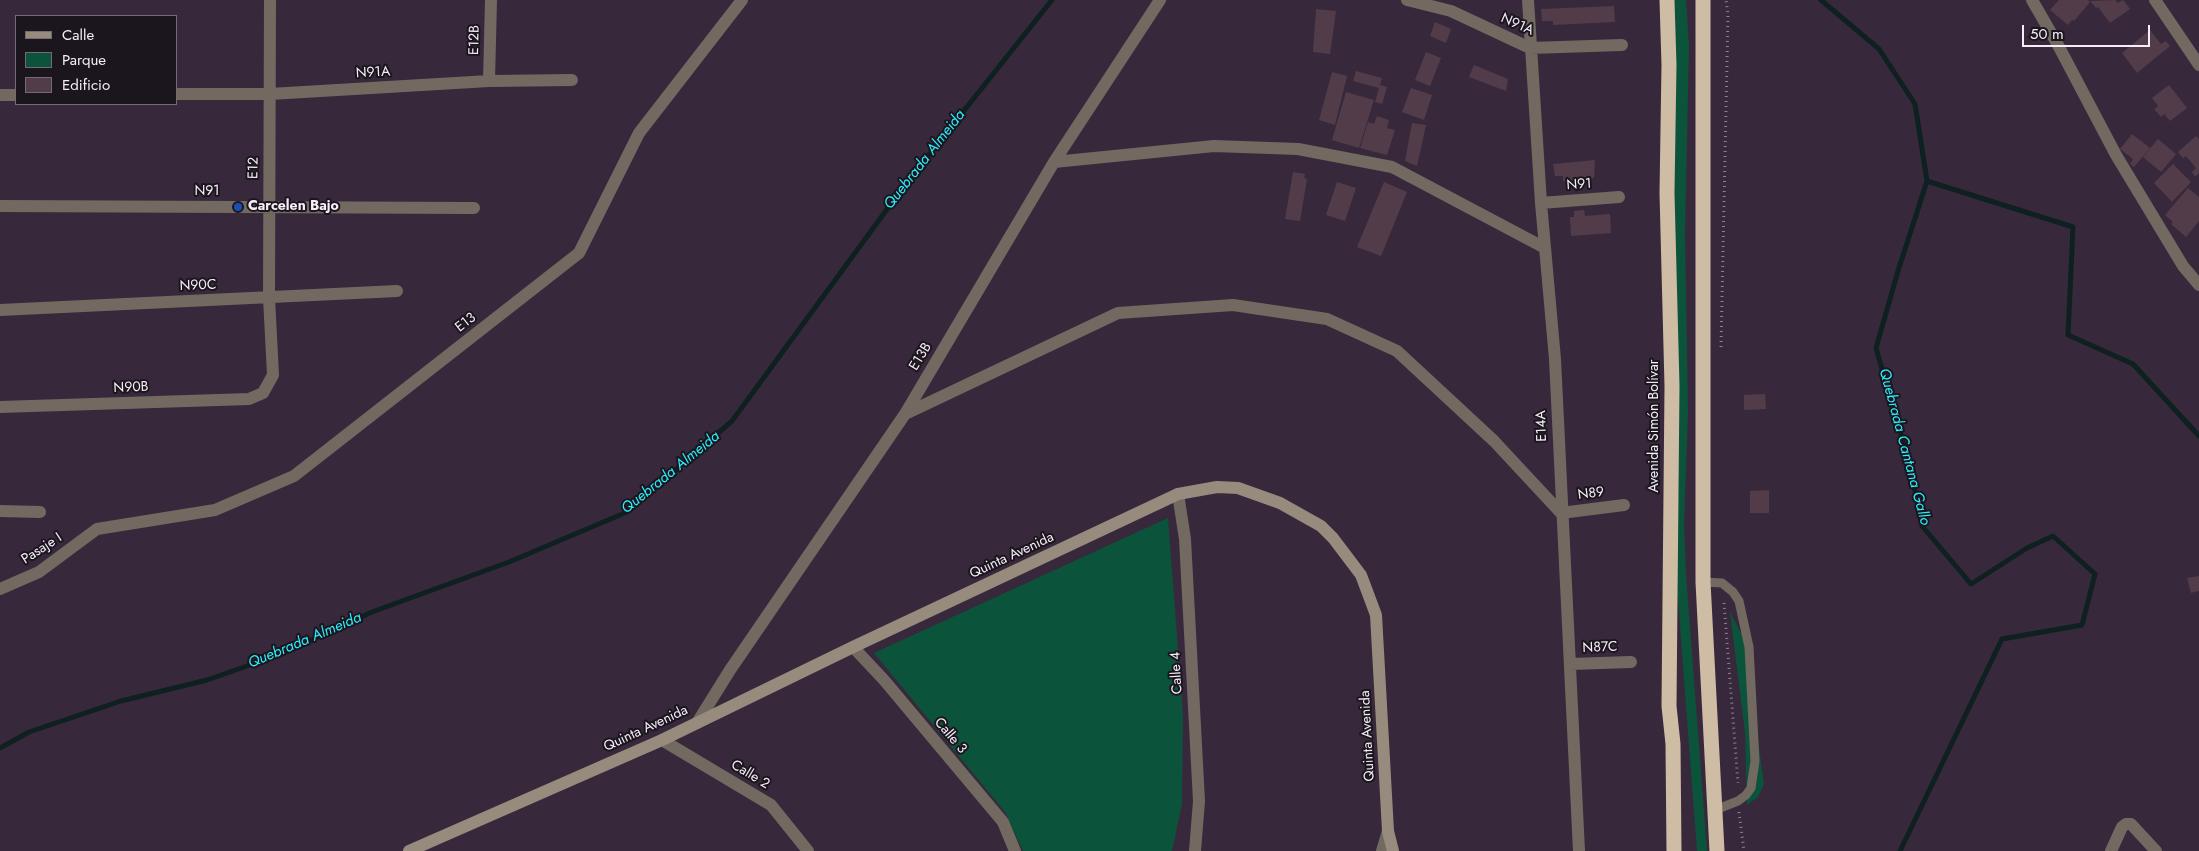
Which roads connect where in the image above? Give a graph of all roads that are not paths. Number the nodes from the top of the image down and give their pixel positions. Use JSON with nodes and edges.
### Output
{"nodes":[{"id":1,"x":270,"y":0,"type":"edge"},
{"id":2,"x":491,"y":0,"type":"edge"},
{"id":3,"x":742,"y":0,"type":"edge"},
{"id":4,"x":1160,"y":0,"type":"edge"},
{"id":5,"x":1407,"y":0,"type":"edge"},
{"id":6,"x":1528,"y":0,"type":"edge"},
{"id":7,"x":1667,"y":0,"type":"edge"},
{"id":8,"x":1703,"y":0,"type":"edge"},
{"id":9,"x":2032,"y":0,"type":"edge"},
{"id":10,"x":2155,"y":0,"type":"edge"},
{"id":11,"x":1622,"y":45,"type":"dead end"},
{"id":12,"x":1530,"y":48,"type":"junction"},
{"id":13,"x":2199,"y":65,"type":"edge"},
{"id":14,"x":572,"y":80,"type":"dead end"},
{"id":15,"x":489,"y":81,"type":"junction"},
{"id":16,"x":178,"y":94,"type":"edge"},
{"id":17,"x":270,"y":94,"type":"junction"},
{"id":18,"x":15,"y":95,"type":"edge"},
{"id":19,"x":0,"y":96,"type":"edge"},
{"id":20,"x":1054,"y":162,"type":"junction"},
{"id":21,"x":1619,"y":197,"type":"dead end"},
{"id":22,"x":1541,"y":203,"type":"junction"},
{"id":23,"x":0,"y":206,"type":"edge"},
{"id":24,"x":269,"y":207,"type":"junction"},
{"id":25,"x":474,"y":208,"type":"dead end"},
{"id":26,"x":1545,"y":248,"type":"junction"},
{"id":27,"x":2199,"y":284,"type":"edge"},
{"id":28,"x":397,"y":291,"type":"dead end"},
{"id":29,"x":269,"y":298,"type":"junction"},
{"id":30,"x":0,"y":310,"type":"edge"},
{"id":31,"x":263,"y":393,"type":"joint"},
{"id":32,"x":0,"y":407,"type":"edge"},
{"id":33,"x":905,"y":414,"type":"junction"},
{"id":34,"x":1178,"y":494,"type":"junction"},
{"id":35,"x":1624,"y":505,"type":"dead end"},
{"id":36,"x":0,"y":511,"type":"edge"},
{"id":37,"x":40,"y":512,"type":"dead end"},
{"id":38,"x":1561,"y":513,"type":"junction"},
{"id":39,"x":97,"y":529,"type":"joint"},
{"id":40,"x":1703,"y":582,"type":"junction"},
{"id":41,"x":0,"y":589,"type":"edge"},
{"id":42,"x":853,"y":647,"type":"junction"},
{"id":43,"x":1631,"y":662,"type":"dead end"},
{"id":44,"x":1570,"y":664,"type":"junction"},
{"id":45,"x":696,"y":723,"type":"junction"},
{"id":46,"x":662,"y":740,"type":"junction"},
{"id":47,"x":1715,"y":810,"type":"junction"},
{"id":48,"x":1388,"y":831,"type":"junction"},
{"id":49,"x":409,"y":851,"type":"edge"},
{"id":50,"x":808,"y":851,"type":"edge"},
{"id":51,"x":1015,"y":851,"type":"edge"},
{"id":52,"x":1195,"y":851,"type":"edge"},
{"id":53,"x":1382,"y":851,"type":"edge"},
{"id":54,"x":1393,"y":851,"type":"edge"},
{"id":55,"x":1579,"y":851,"type":"edge"},
{"id":56,"x":1674,"y":851,"type":"edge"},
{"id":57,"x":1717,"y":851,"type":"edge"},
{"id":58,"x":2111,"y":851,"type":"edge"},
{"id":59,"x":2156,"y":851,"type":"edge"}],
"edges":[{"from":1,"to":17,"type":"street","name":"E12"},
{"from":2,"to":15,"type":"street","name":"E12B"},
{"from":3,"to":39,"type":"street","name":"E13"},
{"from":4,"to":20,"type":"street","name":"E13B"},
{"from":5,"to":12,"type":"street","name":"N91A"},
{"from":6,"to":12,"type":"street","name":"E14A"},
{"from":7,"to":56,"type":"highway","name":"Avenida Simón Bolívar"},
{"from":8,"to":40,"type":"highway"},
{"from":9,"to":27,"type":"street"},
{"from":10,"to":13,"type":"street"},
{"from":11,"to":12,"type":"street","name":"N91A"},
{"from":12,"to":22,"type":"street","name":"E14A"},
{"from":14,"to":15,"type":"street","name":"N91A"},
{"from":15,"to":17,"type":"street","name":"N91A"},
{"from":16,"to":17,"type":"street","name":"N91A"},
{"from":17,"to":24,"type":"street","name":"E12"},
{"from":18,"to":19,"type":"street"},
{"from":20,"to":26,"type":"street"},
{"from":20,"to":33,"type":"street","name":"E13B"},
{"from":21,"to":22,"type":"street","name":"N91"},
{"from":22,"to":26,"type":"street","name":"E14A"},
{"from":23,"to":24,"type":"street","name":"N91"},
{"from":24,"to":25,"type":"street","name":"N91"},
{"from":24,"to":29,"type":"street","name":"E12"},
{"from":26,"to":38,"type":"street","name":"E14A"},
{"from":28,"to":29,"type":"street","name":"N90C"},
{"from":29,"to":30,"type":"street","name":"N90C"},
{"from":29,"to":31,"type":"street","name":"E12"},
{"from":31,"to":32,"type":"street","name":"N90B"},
{"from":33,"to":38,"type":"street"},
{"from":33,"to":45,"type":"street","name":"E13B"},
{"from":34,"to":42,"type":"street","name":"Quinta Avenida"},
{"from":34,"to":48,"type":"street","name":"Quinta Avenida"},
{"from":34,"to":52,"type":"street","name":"Calle 4"},
{"from":35,"to":38,"type":"street","name":"N89"},
{"from":36,"to":37,"type":"street"},
{"from":38,"to":44,"type":"street","name":"E14A"},
{"from":39,"to":41,"type":"street","name":"Pasaje I"},
{"from":40,"to":47,"type":"highway"},
{"from":40,"to":47,"type":"lane"},
{"from":42,"to":45,"type":"street","name":"Quinta Avenida"},
{"from":42,"to":51,"type":"street","name":"Calle 3"},
{"from":43,"to":44,"type":"street","name":"N87C"},
{"from":44,"to":55,"type":"street","name":"E14A"},
{"from":45,"to":46,"type":"street","name":"Quinta Avenida"},
{"from":46,"to":49,"type":"street","name":"Quinta Avenida"},
{"from":46,"to":50,"type":"street","name":"Calle 2"},
{"from":47,"to":57,"type":"highway"},
{"from":48,"to":53,"type":"street"},
{"from":48,"to":54,"type":"street","name":"Quinta Avenida"},
{"from":58,"to":59,"type":"street"}]}
